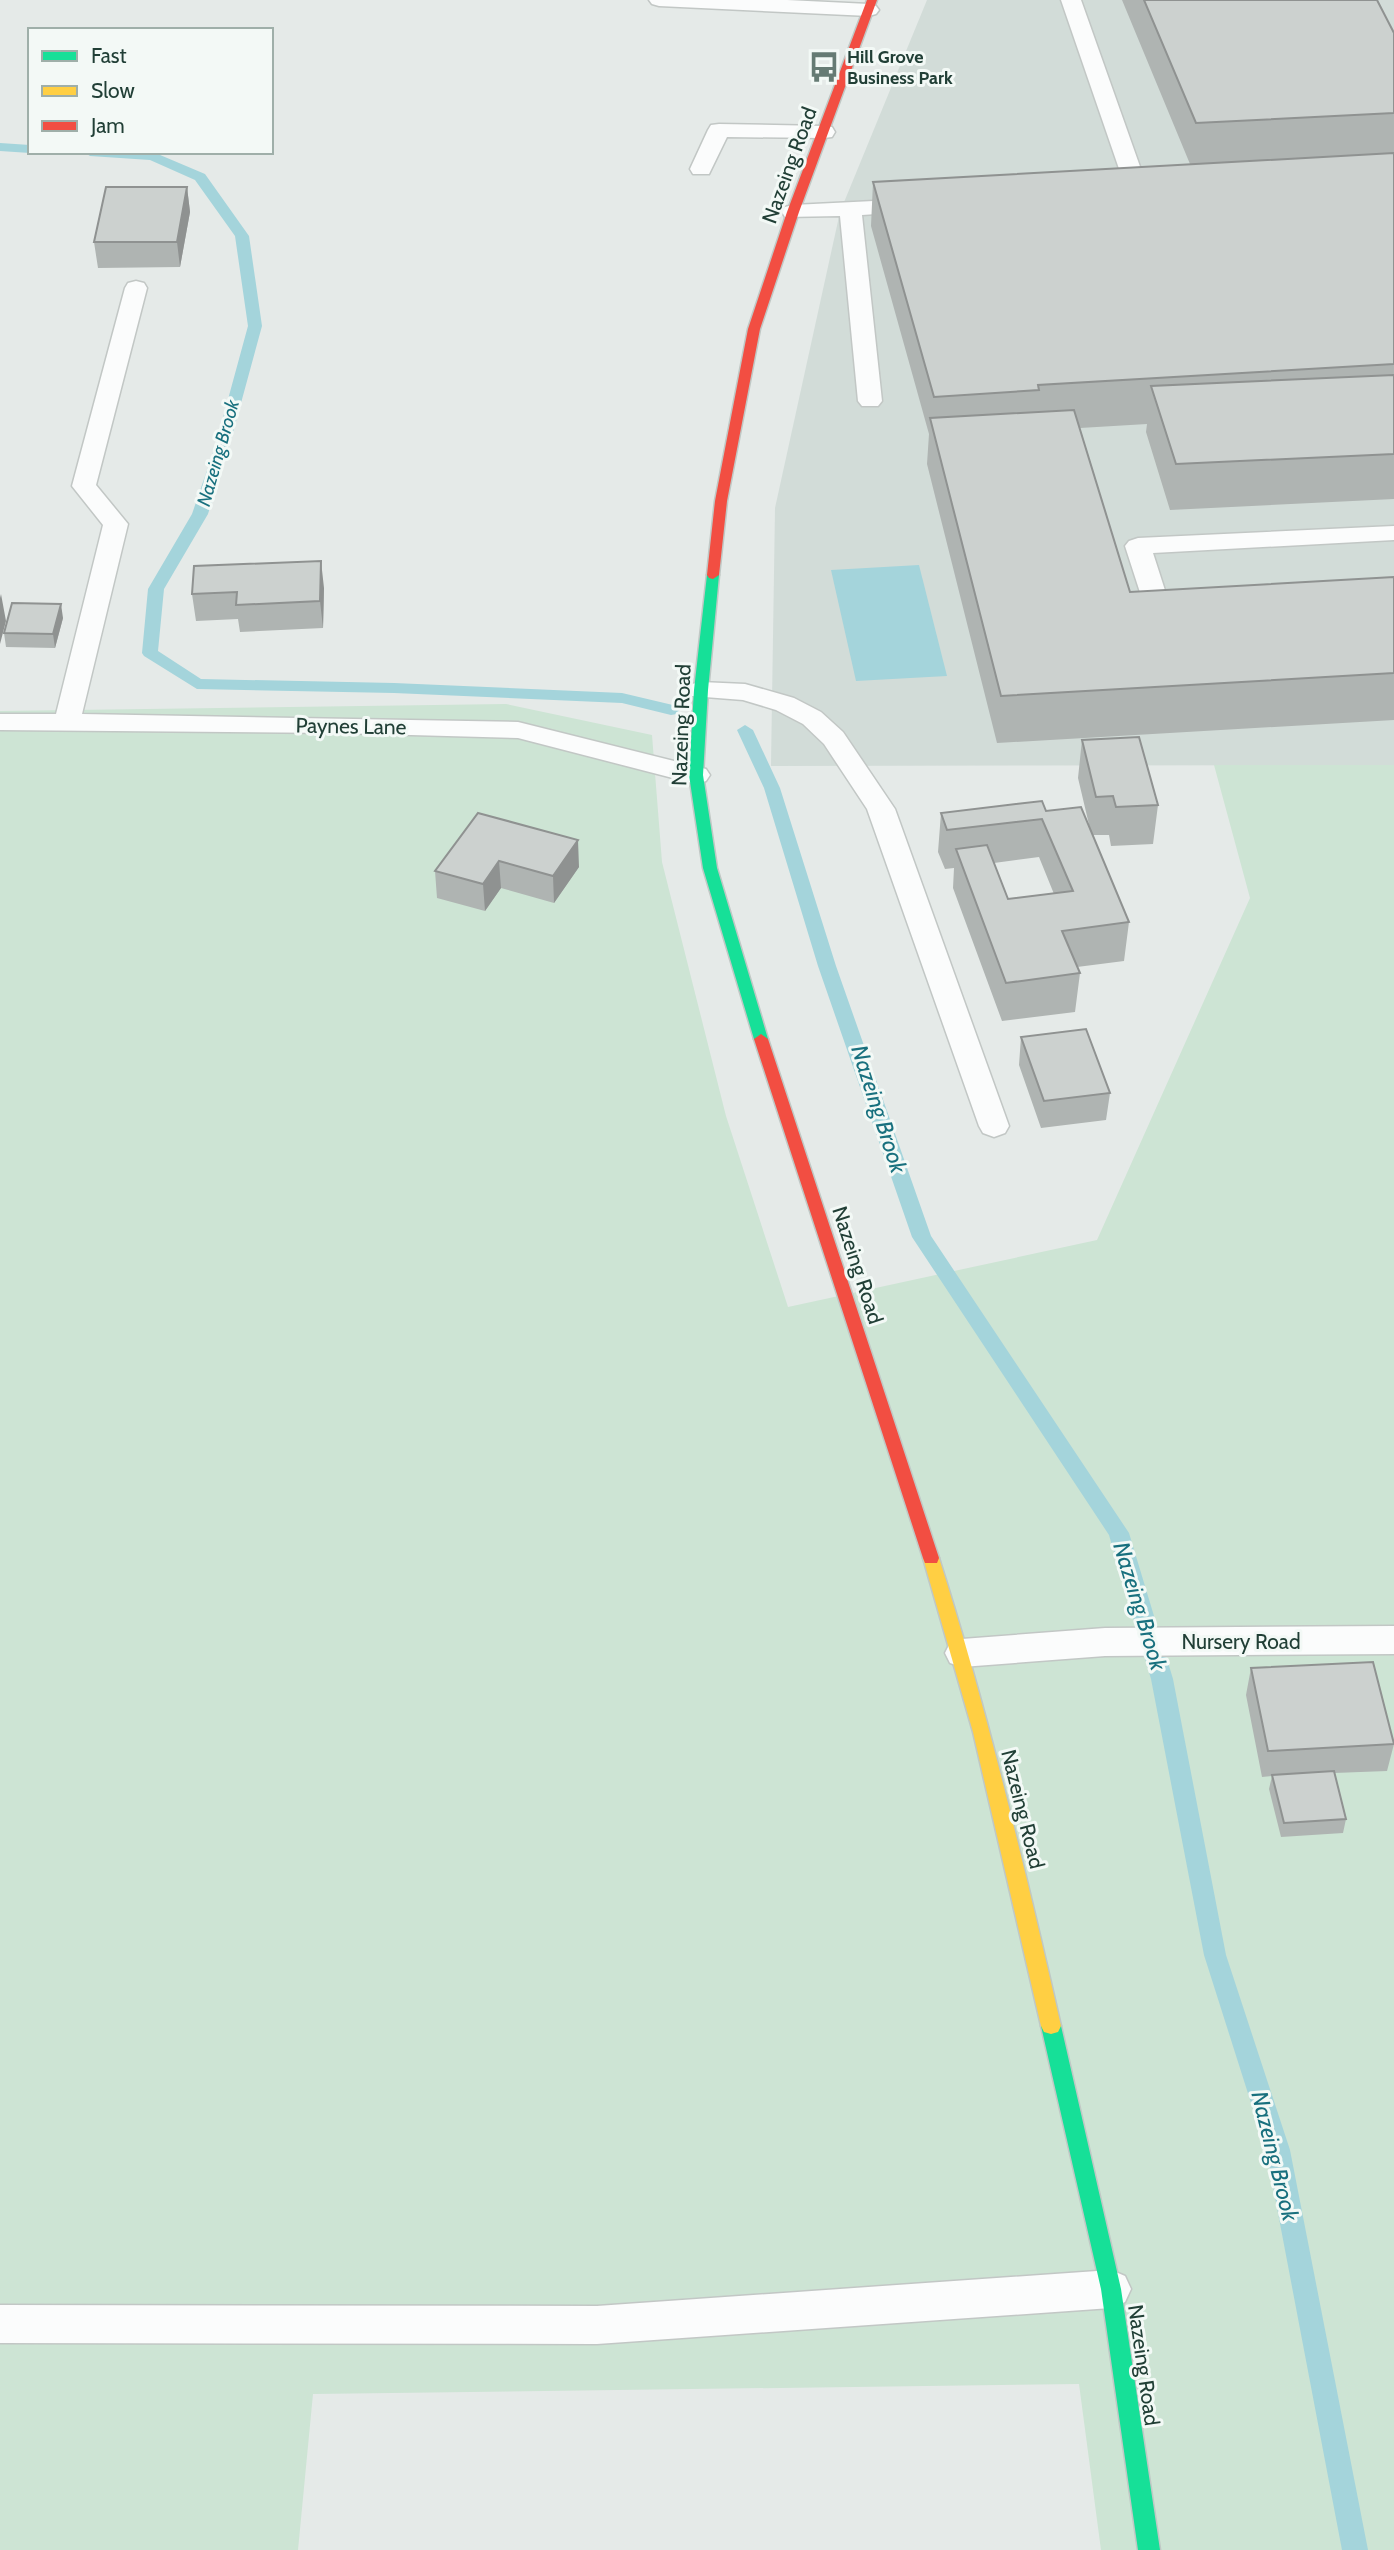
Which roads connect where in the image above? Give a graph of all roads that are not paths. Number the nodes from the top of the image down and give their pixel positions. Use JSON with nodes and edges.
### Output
{"nodes":[{"id":1,"x":659,"y":0,"type":"edge"},
{"id":2,"x":1071,"y":0,"type":"edge"},
{"id":3,"x":870,"y":5,"type":"edge"},
{"id":4,"x":824,"y":132,"type":"junction"},
{"id":5,"x":701,"y":169,"type":"dead end"},
{"id":6,"x":1165,"y":190,"type":"edge"},
{"id":7,"x":1138,"y":192,"type":"junction"},
{"id":8,"x":1111,"y":193,"type":"edge"},
{"id":9,"x":931,"y":205,"type":"edge"},
{"id":10,"x":850,"y":210,"type":"junction"},
{"id":11,"x":793,"y":212,"type":"junction"},
{"id":12,"x":136,"y":288,"type":"dead end"},
{"id":13,"x":870,"y":401,"type":"dead end"},
{"id":14,"x":1394,"y":533,"type":"edge"},
{"id":15,"x":1202,"y":615,"type":"edge"},
{"id":16,"x":701,"y":690,"type":"junction"},
{"id":17,"x":0,"y":722,"type":"edge"},
{"id":18,"x":67,"y":722,"type":"junction"},
{"id":19,"x":696,"y":775,"type":"junction"},
{"id":20,"x":994,"y":1126,"type":"dead end"},
{"id":21,"x":1394,"y":1640,"type":"edge"},
{"id":22,"x":962,"y":1653,"type":"junction"},
{"id":23,"x":1111,"y":2289,"type":"junction"},
{"id":24,"x":0,"y":2324,"type":"edge"},
{"id":25,"x":1149,"y":2550,"type":"edge"}],
"edges":[{"from":1,"to":3,"type":"lane"},
{"from":2,"to":7,"type":"lane"},
{"from":3,"to":4,"type":"main road","name":"Nazeing Road"},
{"from":4,"to":5,"type":"lane"},
{"from":4,"to":11,"type":"main road","name":"Nazeing Road"},
{"from":6,"to":7,"type":"lane"},
{"from":7,"to":8,"type":"lane"},
{"from":9,"to":10,"type":"lane"},
{"from":10,"to":11,"type":"lane"},
{"from":10,"to":13,"type":"lane"},
{"from":11,"to":16,"type":"main road","name":"Nazeing Road"},
{"from":12,"to":18,"type":"lane"},
{"from":14,"to":15,"type":"lane"},
{"from":16,"to":19,"type":"main road","name":"Nazeing Road"},
{"from":16,"to":20,"type":"lane"},
{"from":17,"to":18,"type":"lane","name":"Paynes Lane"},
{"from":18,"to":19,"type":"lane","name":"Paynes Lane"},
{"from":19,"to":22,"type":"main road","name":"Nazeing Road"},
{"from":21,"to":22,"type":"lane","name":"Nursery Road"},
{"from":22,"to":23,"type":"main road","name":"Nazeing Road"},
{"from":23,"to":24,"type":"lane"},
{"from":23,"to":25,"type":"main road","name":"Nazeing Road"}]}
